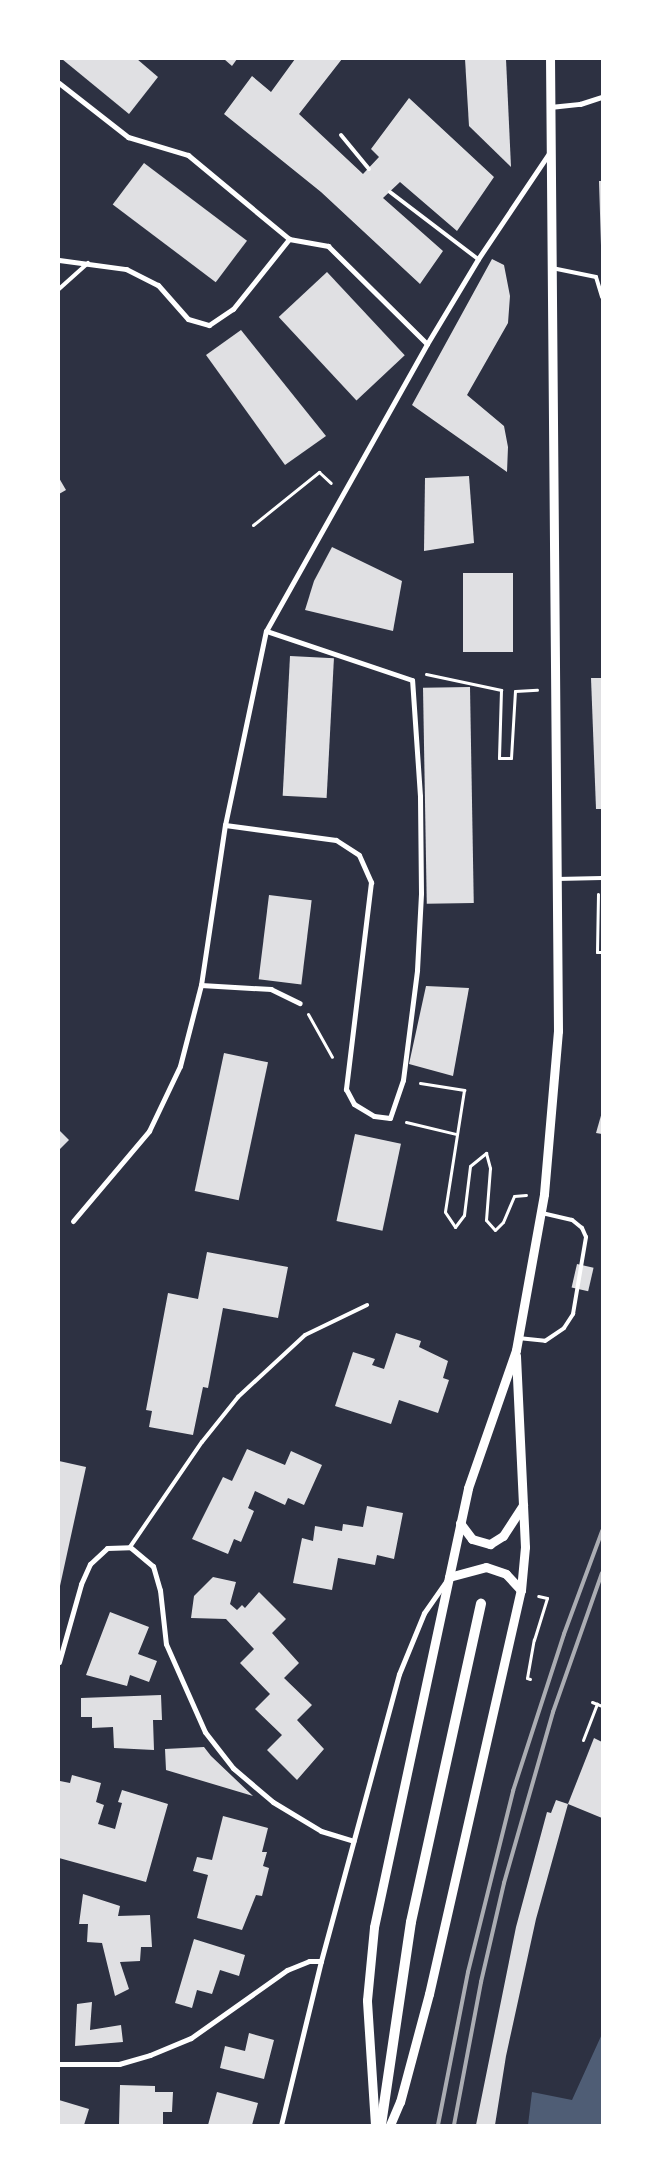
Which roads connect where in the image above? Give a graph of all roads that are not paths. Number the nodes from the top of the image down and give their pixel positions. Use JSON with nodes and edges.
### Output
{"nodes":[{"id":1,"x":550,"y":59,"type":"edge"},
{"id":2,"x":59,"y":83,"type":"edge"},
{"id":3,"x":602,"y":97,"type":"edge"},
{"id":4,"x":550,"y":107,"type":"junction"},
{"id":5,"x":341,"y":135,"type":"dead end"},
{"id":6,"x":550,"y":152,"type":"junction"},
{"id":7,"x":369,"y":168,"type":"dead end"},
{"id":8,"x":390,"y":192,"type":"dead end"},
{"id":9,"x":289,"y":238,"type":"junction"},
{"id":10,"x":478,"y":259,"type":"junction"},
{"id":11,"x":59,"y":260,"type":"edge"},
{"id":12,"x":88,"y":263,"type":"junction"},
{"id":13,"x":552,"y":268,"type":"junction"},
{"id":14,"x":59,"y":289,"type":"edge"},
{"id":15,"x":602,"y":298,"type":"edge"},
{"id":16,"x":427,"y":344,"type":"junction"},
{"id":17,"x":266,"y":630,"type":"junction"},
{"id":18,"x":225,"y":825,"type":"junction"},
{"id":19,"x":557,"y":878,"type":"junction"},
{"id":20,"x":600,"y":878,"type":"edge"},
{"id":21,"x":201,"y":985,"type":"junction"},
{"id":22,"x":300,"y":1003,"type":"road end"},
{"id":23,"x":541,"y":1213,"type":"junction"},
{"id":24,"x":73,"y":1221,"type":"dead end"},
{"id":25,"x":367,"y":1304,"type":"dead end"},
{"id":26,"x":518,"y":1338,"type":"junction"},
{"id":27,"x":516,"y":1350,"type":"junction"},
{"id":28,"x":524,"y":1504,"type":"junction"},
{"id":29,"x":460,"y":1523,"type":"junction"},
{"id":30,"x":130,"y":1547,"type":"junction"},
{"id":31,"x":449,"y":1578,"type":"junction"},
{"id":32,"x":521,"y":1590,"type":"junction"},
{"id":33,"x":481,"y":1604,"type":"dead end"},
{"id":34,"x":59,"y":1662,"type":"edge"},
{"id":35,"x":353,"y":1841,"type":"junction"},
{"id":36,"x":321,"y":1961,"type":"junction"},
{"id":37,"x":59,"y":2064,"type":"edge"},
{"id":38,"x":281,"y":2125,"type":"edge"},
{"id":39,"x":375,"y":2125,"type":"edge"},
{"id":40,"x":381,"y":2125,"type":"edge"},
{"id":41,"x":390,"y":2125,"type":"edge"}],
"edges":[{"from":1,"to":4,"type":"street"},
{"from":2,"to":9,"type":"street"},
{"from":3,"to":4,"type":"street"},
{"from":4,"to":6,"type":"street"},
{"from":5,"to":7,"type":"lane"},
{"from":6,"to":10,"type":"street"},
{"from":6,"to":13,"type":"street"},
{"from":8,"to":10,"type":"lane"},
{"from":9,"to":12,"type":"street"},
{"from":9,"to":16,"type":"street"},
{"from":10,"to":16,"type":"street"},
{"from":11,"to":12,"type":"street"},
{"from":12,"to":14,"type":"lane"},
{"from":13,"to":15,"type":"lane"},
{"from":13,"to":19,"type":"street"},
{"from":16,"to":17,"type":"street"},
{"from":17,"to":18,"type":"street"},
{"from":17,"to":18,"type":"street"},
{"from":18,"to":21,"type":"street"},
{"from":19,"to":20,"type":"lane"},
{"from":19,"to":23,"type":"street"},
{"from":21,"to":22,"type":"street"},
{"from":21,"to":24,"type":"street"},
{"from":23,"to":26,"type":"street"},
{"from":23,"to":26,"type":"lane"},
{"from":25,"to":30,"type":"lane"},
{"from":26,"to":27,"type":"street"},
{"from":27,"to":28,"type":"street"},
{"from":27,"to":29,"type":"street"},
{"from":28,"to":29,"type":"street"},
{"from":28,"to":32,"type":"street"},
{"from":29,"to":31,"type":"street"},
{"from":30,"to":34,"type":"street"},
{"from":30,"to":35,"type":"street"},
{"from":31,"to":32,"type":"street"},
{"from":31,"to":35,"type":"street"},
{"from":31,"to":39,"type":"street"},
{"from":32,"to":41,"type":"street"},
{"from":33,"to":40,"type":"main road"},
{"from":35,"to":36,"type":"street"},
{"from":36,"to":37,"type":"street"},
{"from":36,"to":38,"type":"street"}]}
